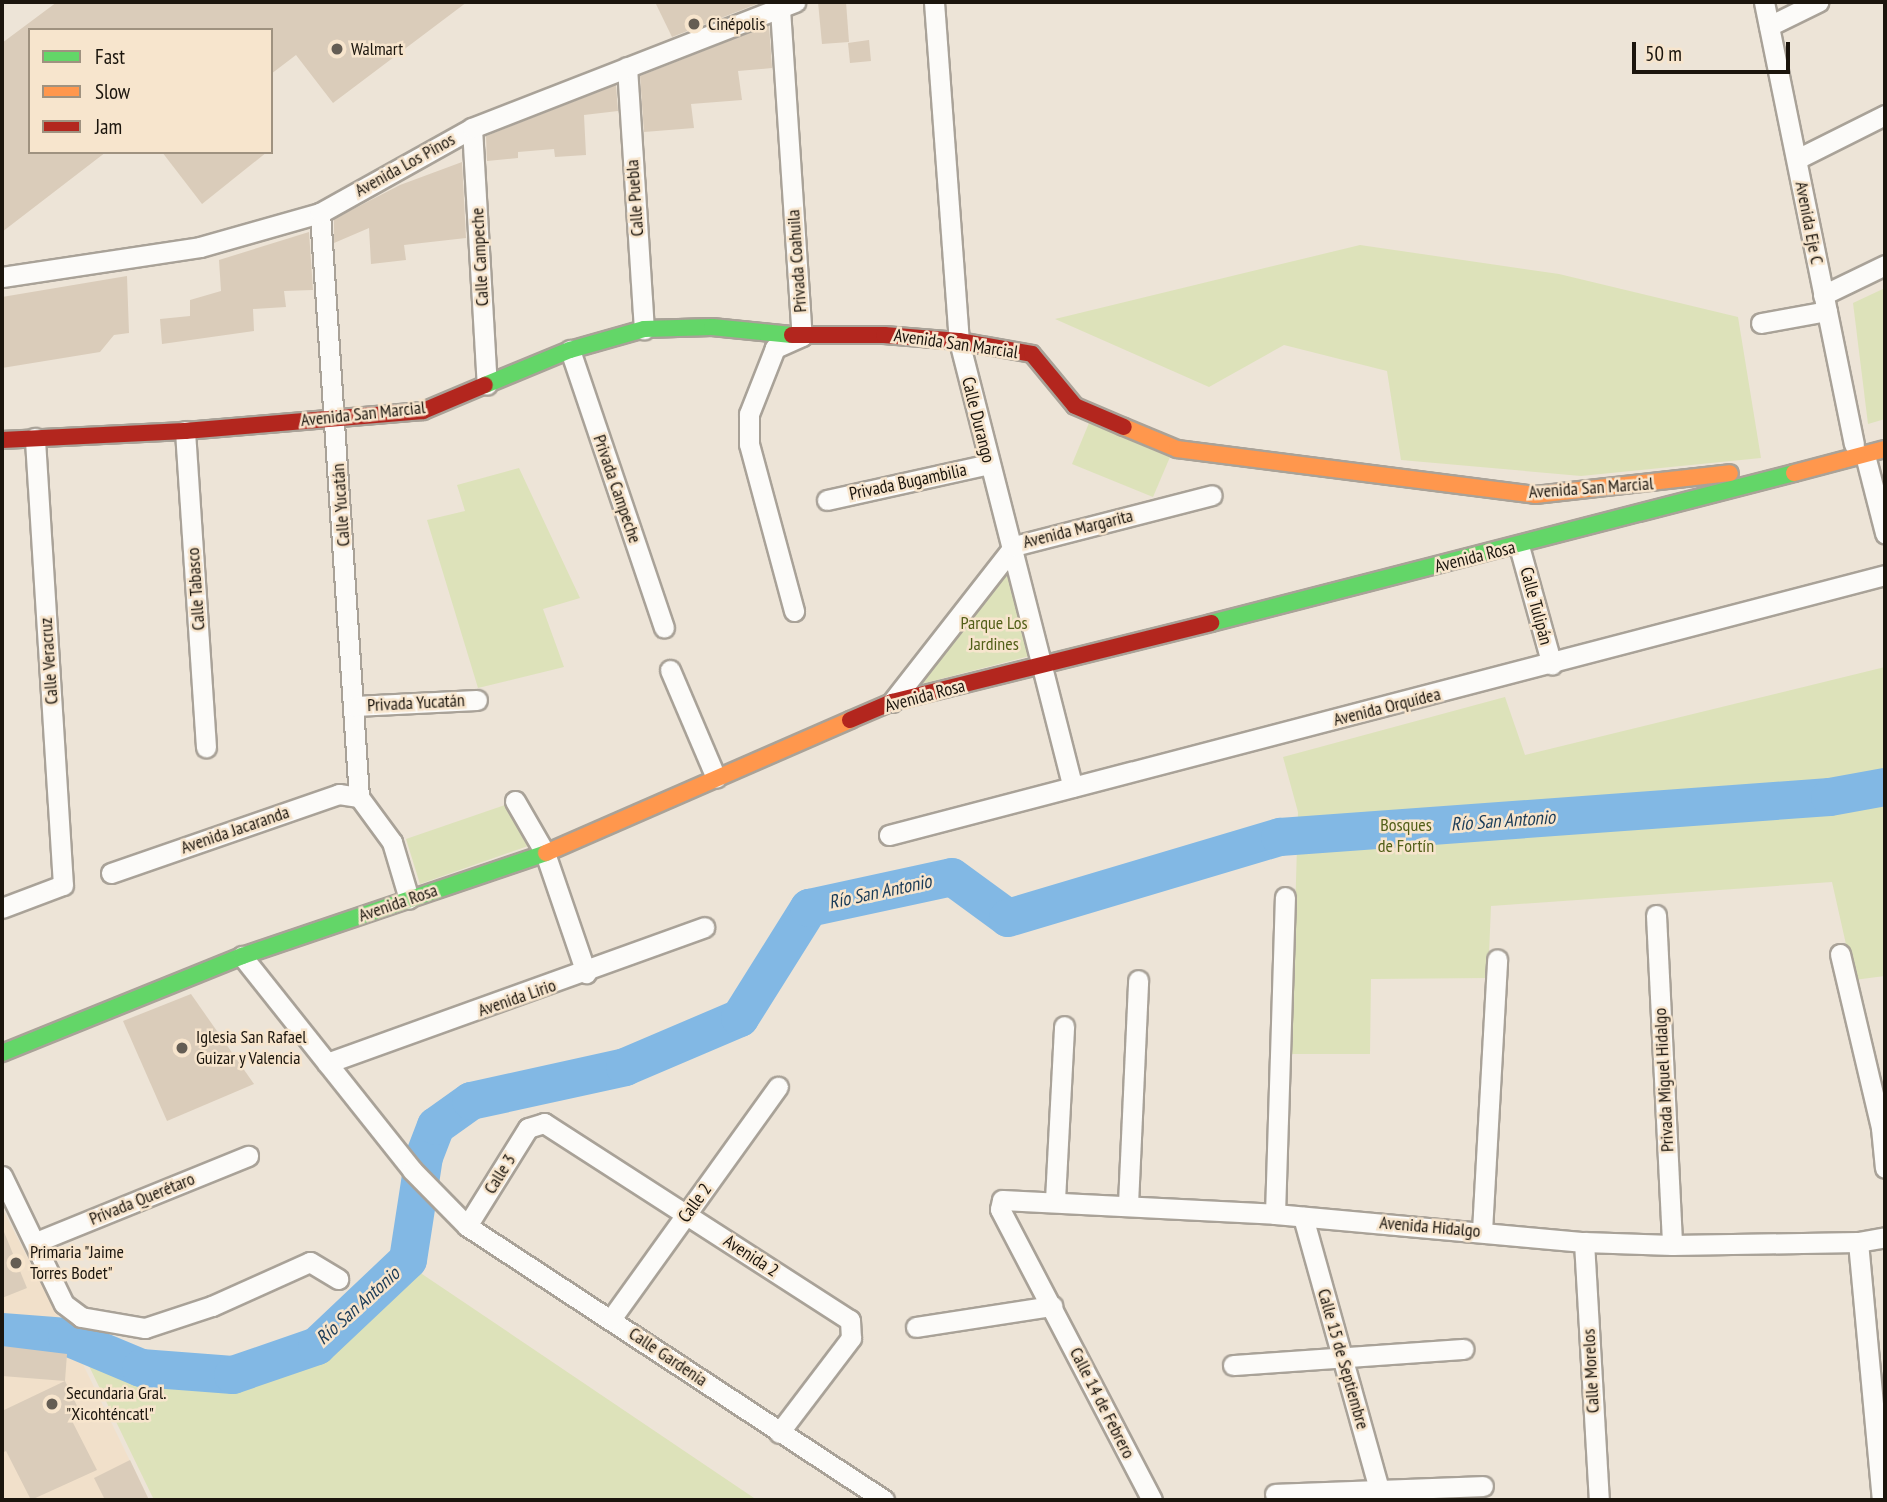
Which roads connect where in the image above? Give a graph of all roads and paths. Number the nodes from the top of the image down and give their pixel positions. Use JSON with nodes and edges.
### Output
{"nodes":[{"id":1,"x":934,"y":2,"type":"edge"},
{"id":2,"x":1764,"y":2,"type":"edge"},
{"id":3,"x":1818,"y":2,"type":"edge"},
{"id":4,"x":788,"y":6,"type":"edge"},
{"id":5,"x":1769,"y":26,"type":"junction"},
{"id":6,"x":627,"y":67,"type":"junction"},
{"id":7,"x":1885,"y":115,"type":"edge"},
{"id":8,"x":472,"y":128,"type":"junction"},
{"id":9,"x":1797,"y":159,"type":"junction"},
{"id":10,"x":320,"y":213,"type":"junction"},
{"id":11,"x":1885,"y":265,"type":"edge"},
{"id":12,"x":2,"y":277,"type":"edge"},
{"id":13,"x":1825,"y":303,"type":"junction"},
{"id":14,"x":1762,"y":323,"type":"dead end"},
{"id":15,"x":644,"y":329,"type":"junction"},
{"id":16,"x":802,"y":336,"type":"junction"},
{"id":17,"x":959,"y":341,"type":"junction"},
{"id":18,"x":570,"y":350,"type":"junction"},
{"id":19,"x":487,"y":385,"type":"junction"},
{"id":20,"x":335,"y":418,"type":"junction"},
{"id":21,"x":185,"y":431,"type":"junction"},
{"id":22,"x":1885,"y":434,"type":"edge"},
{"id":23,"x":35,"y":438,"type":"junction"},
{"id":24,"x":2,"y":440,"type":"edge"},
{"id":25,"x":1860,"y":449,"type":"junction"},
{"id":26,"x":1885,"y":449,"type":"edge"},
{"id":27,"x":989,"y":464,"type":"junction"},
{"id":28,"x":1212,"y":495,"type":"dead end"},
{"id":29,"x":827,"y":500,"type":"dead end"},
{"id":30,"x":1885,"y":533,"type":"edge"},
{"id":31,"x":1014,"y":546,"type":"junction"},
{"id":32,"x":1519,"y":546,"type":"junction"},
{"id":33,"x":1885,"y":575,"type":"edge"},
{"id":34,"x":794,"y":611,"type":"dead end"},
{"id":35,"x":664,"y":628,"type":"dead end"},
{"id":36,"x":1552,"y":665,"type":"junction"},
{"id":37,"x":1045,"y":667,"type":"junction"},
{"id":38,"x":670,"y":670,"type":"dead end"},
{"id":39,"x":477,"y":699,"type":"dead end"},
{"id":40,"x":892,"y":702,"type":"junction"},
{"id":41,"x":354,"y":706,"type":"junction"},
{"id":42,"x":206,"y":747,"type":"dead end"},
{"id":43,"x":716,"y":778,"type":"junction"},
{"id":44,"x":1073,"y":787,"type":"junction"},
{"id":45,"x":359,"y":797,"type":"junction"},
{"id":46,"x":515,"y":801,"type":"dead end"},
{"id":47,"x":888,"y":835,"type":"dead end"},
{"id":48,"x":545,"y":853,"type":"junction"},
{"id":49,"x":111,"y":873,"type":"dead end"},
{"id":50,"x":1286,"y":897,"type":"dead end"},
{"id":51,"x":410,"y":899,"type":"junction"},
{"id":52,"x":2,"y":908,"type":"edge"},
{"id":53,"x":1656,"y":915,"type":"dead end"},
{"id":54,"x":704,"y":927,"type":"dead end"},
{"id":55,"x":1840,"y":954,"type":"dead end"},
{"id":56,"x":243,"y":956,"type":"junction"},
{"id":57,"x":1497,"y":959,"type":"dead end"},
{"id":58,"x":586,"y":973,"type":"junction"},
{"id":59,"x":1138,"y":980,"type":"dead end"},
{"id":60,"x":1064,"y":1026,"type":"dead end"},
{"id":61,"x":2,"y":1053,"type":"edge"},
{"id":62,"x":327,"y":1063,"type":"junction"},
{"id":63,"x":778,"y":1087,"type":"dead end"},
{"id":64,"x":535,"y":1123,"type":"joint"},
{"id":65,"x":248,"y":1156,"type":"dead end"},
{"id":66,"x":1885,"y":1168,"type":"edge"},
{"id":67,"x":2,"y":1175,"type":"edge"},
{"id":68,"x":1002,"y":1200,"type":"joint"},
{"id":69,"x":1055,"y":1200,"type":"junction"},
{"id":70,"x":1128,"y":1204,"type":"junction"},
{"id":71,"x":687,"y":1214,"type":"junction"},
{"id":72,"x":1275,"y":1214,"type":"junction"},
{"id":73,"x":1304,"y":1217,"type":"junction"},
{"id":74,"x":459,"y":1220,"type":"junction"},
{"id":75,"x":1482,"y":1231,"type":"junction"},
{"id":76,"x":1885,"y":1237,"type":"edge"},
{"id":77,"x":36,"y":1242,"type":"junction"},
{"id":78,"x":1584,"y":1242,"type":"junction"},
{"id":79,"x":1858,"y":1242,"type":"junction"},
{"id":80,"x":1672,"y":1245,"type":"junction"},
{"id":81,"x":338,"y":1279,"type":"dead end"},
{"id":82,"x":1052,"y":1306,"type":"junction"},
{"id":83,"x":611,"y":1319,"type":"junction"},
{"id":84,"x":916,"y":1327,"type":"dead end"},
{"id":85,"x":1463,"y":1349,"type":"dead end"},
{"id":86,"x":1342,"y":1357,"type":"junction"},
{"id":87,"x":1233,"y":1364,"type":"dead end"},
{"id":88,"x":779,"y":1433,"type":"junction"},
{"id":89,"x":1483,"y":1486,"type":"dead end"},
{"id":90,"x":1275,"y":1494,"type":"dead end"},
{"id":91,"x":1381,"y":1497,"type":"edge"},
{"id":92,"x":884,"y":1500,"type":"edge"},
{"id":93,"x":1152,"y":1500,"type":"edge"},
{"id":94,"x":1599,"y":1500,"type":"edge"},
{"id":95,"x":1882,"y":1500,"type":"edge"}],
"edges":[{"from":1,"to":17,"type":"street","name":"Calle Durango"},
{"from":2,"to":5,"type":"street","name":"Avenida Eje C"},
{"from":3,"to":5,"type":"street"},
{"from":4,"to":6,"type":"street","name":"Avenida Los Pinos"},
{"from":4,"to":16,"type":"street","name":"Privada Coahuila"},
{"from":5,"to":9,"type":"street","name":"Avenida Eje C"},
{"from":6,"to":8,"type":"street","name":"Avenida Los Pinos"},
{"from":6,"to":15,"type":"street","name":"Calle Puebla"},
{"from":7,"to":9,"type":"street"},
{"from":8,"to":10,"type":"street","name":"Avenida Los Pinos"},
{"from":8,"to":19,"type":"street","name":"Calle Campeche"},
{"from":9,"to":13,"type":"street","name":"Avenida Eje C"},
{"from":10,"to":12,"type":"street","name":"Avenida Los Pinos"},
{"from":10,"to":20,"type":"street","name":"Calle Yucatán"},
{"from":11,"to":13,"type":"street"},
{"from":13,"to":14,"type":"street"},
{"from":13,"to":25,"type":"street","name":"Avenida Eje C"},
{"from":15,"to":16,"type":"street","name":"Avenida San Marcial"},
{"from":15,"to":18,"type":"street","name":"Avenida San Marcial"},
{"from":16,"to":17,"type":"street","name":"Avenida San Marcial"},
{"from":16,"to":34,"type":"street","name":"Privada Coahuila"},
{"from":17,"to":25,"type":"street","name":"Avenida San Marcial"},
{"from":17,"to":27,"type":"street","name":"Calle Durango"},
{"from":18,"to":19,"type":"street","name":"Avenida San Marcial"},
{"from":18,"to":35,"type":"street","name":"Privada Campeche"},
{"from":19,"to":20,"type":"street","name":"Avenida San Marcial"},
{"from":20,"to":21,"type":"street","name":"Avenida San Marcial"},
{"from":20,"to":41,"type":"street","name":"Calle Yucatán"},
{"from":21,"to":23,"type":"street","name":"Avenida San Marcial"},
{"from":21,"to":42,"type":"street","name":"Calle Tabasco"},
{"from":22,"to":25,"type":"street","name":"Avenida San Marcial"},
{"from":23,"to":24,"type":"street","name":"Avenida San Marcial"},
{"from":23,"to":52,"type":"street","name":"Calle Veracruz"},
{"from":25,"to":26,"type":"street","name":"Avenida Rosa"},
{"from":25,"to":30,"type":"street","name":"Avenida Eje C"},
{"from":25,"to":32,"type":"street","name":"Avenida Rosa"},
{"from":27,"to":29,"type":"street","name":"Privada Bugambilia"},
{"from":27,"to":31,"type":"street","name":"Calle Durango"},
{"from":28,"to":31,"type":"street","name":"Avenida Margarita"},
{"from":31,"to":37,"type":"street","name":"Calle Durango"},
{"from":31,"to":40,"type":"street","name":"Avenida Margarita"},
{"from":32,"to":36,"type":"street","name":"Calle Tulipán"},
{"from":32,"to":37,"type":"street","name":"Avenida Rosa"},
{"from":33,"to":36,"type":"street","name":"Avenida Orquídea"},
{"from":36,"to":44,"type":"street","name":"Avenida Orquídea"},
{"from":37,"to":40,"type":"street","name":"Avenida Rosa"},
{"from":37,"to":44,"type":"street","name":"Calle Durango"},
{"from":38,"to":43,"type":"street"},
{"from":39,"to":41,"type":"street","name":"Privada Yucatán"},
{"from":40,"to":43,"type":"street","name":"Avenida Rosa"},
{"from":41,"to":45,"type":"street","name":"Calle Yucatán"},
{"from":43,"to":48,"type":"street","name":"Avenida Rosa"},
{"from":44,"to":47,"type":"street","name":"Avenida Orquídea"},
{"from":45,"to":49,"type":"street","name":"Avenida Jacaranda"},
{"from":45,"to":51,"type":"street"},
{"from":46,"to":48,"type":"street"},
{"from":48,"to":51,"type":"street","name":"Avenida Rosa"},
{"from":48,"to":58,"type":"street"},
{"from":50,"to":72,"type":"street"},
{"from":51,"to":56,"type":"street","name":"Avenida Rosa"},
{"from":53,"to":80,"type":"street","name":"Privada Miguel Hidalgo"},
{"from":54,"to":58,"type":"street","name":"Avenida Lirio"},
{"from":55,"to":66,"type":"street"},
{"from":56,"to":61,"type":"street","name":"Avenida Rosa"},
{"from":56,"to":62,"type":"street"},
{"from":57,"to":75,"type":"street"},
{"from":58,"to":62,"type":"street","name":"Avenida Lirio"},
{"from":59,"to":70,"type":"street"},
{"from":60,"to":69,"type":"street"},
{"from":62,"to":74,"type":"street","name":"Calle Gardenia"},
{"from":63,"to":71,"type":"street","name":"Calle 2"},
{"from":64,"to":71,"type":"street","name":"Avenida 2"},
{"from":64,"to":74,"type":"street","name":"Calle 3"},
{"from":65,"to":77,"type":"street","name":"Privada Querétaro"},
{"from":67,"to":77,"type":"street"},
{"from":68,"to":69,"type":"street","name":"Avenida Hidalgo"},
{"from":68,"to":82,"type":"street","name":"Calle 14 de Febrero"},
{"from":69,"to":70,"type":"street","name":"Avenida Hidalgo"},
{"from":70,"to":72,"type":"street","name":"Avenida Hidalgo"},
{"from":71,"to":83,"type":"street","name":"Calle 2"},
{"from":71,"to":88,"type":"street","name":"Avenida 2"},
{"from":72,"to":73,"type":"street","name":"Avenida Hidalgo"},
{"from":73,"to":75,"type":"street","name":"Avenida Hidalgo"},
{"from":73,"to":86,"type":"street","name":"Calle 15 de Septiembre"},
{"from":74,"to":83,"type":"street","name":"Calle Gardenia"},
{"from":75,"to":78,"type":"street","name":"Avenida Hidalgo"},
{"from":76,"to":79,"type":"street","name":"Avenida Hidalgo"},
{"from":77,"to":81,"type":"street"},
{"from":78,"to":80,"type":"street","name":"Avenida Hidalgo"},
{"from":78,"to":94,"type":"street","name":"Calle Morelos"},
{"from":79,"to":80,"type":"street","name":"Avenida Hidalgo"},
{"from":79,"to":95,"type":"street"},
{"from":82,"to":84,"type":"street"},
{"from":82,"to":93,"type":"street","name":"Calle 14 de Febrero"},
{"from":83,"to":88,"type":"street","name":"Calle Gardenia"},
{"from":85,"to":86,"type":"street"},
{"from":86,"to":87,"type":"street"},
{"from":86,"to":91,"type":"street","name":"Calle 15 de Septiembre"},
{"from":88,"to":92,"type":"street","name":"Calle Gardenia"},
{"from":89,"to":91,"type":"street"},
{"from":90,"to":91,"type":"street"}]}
